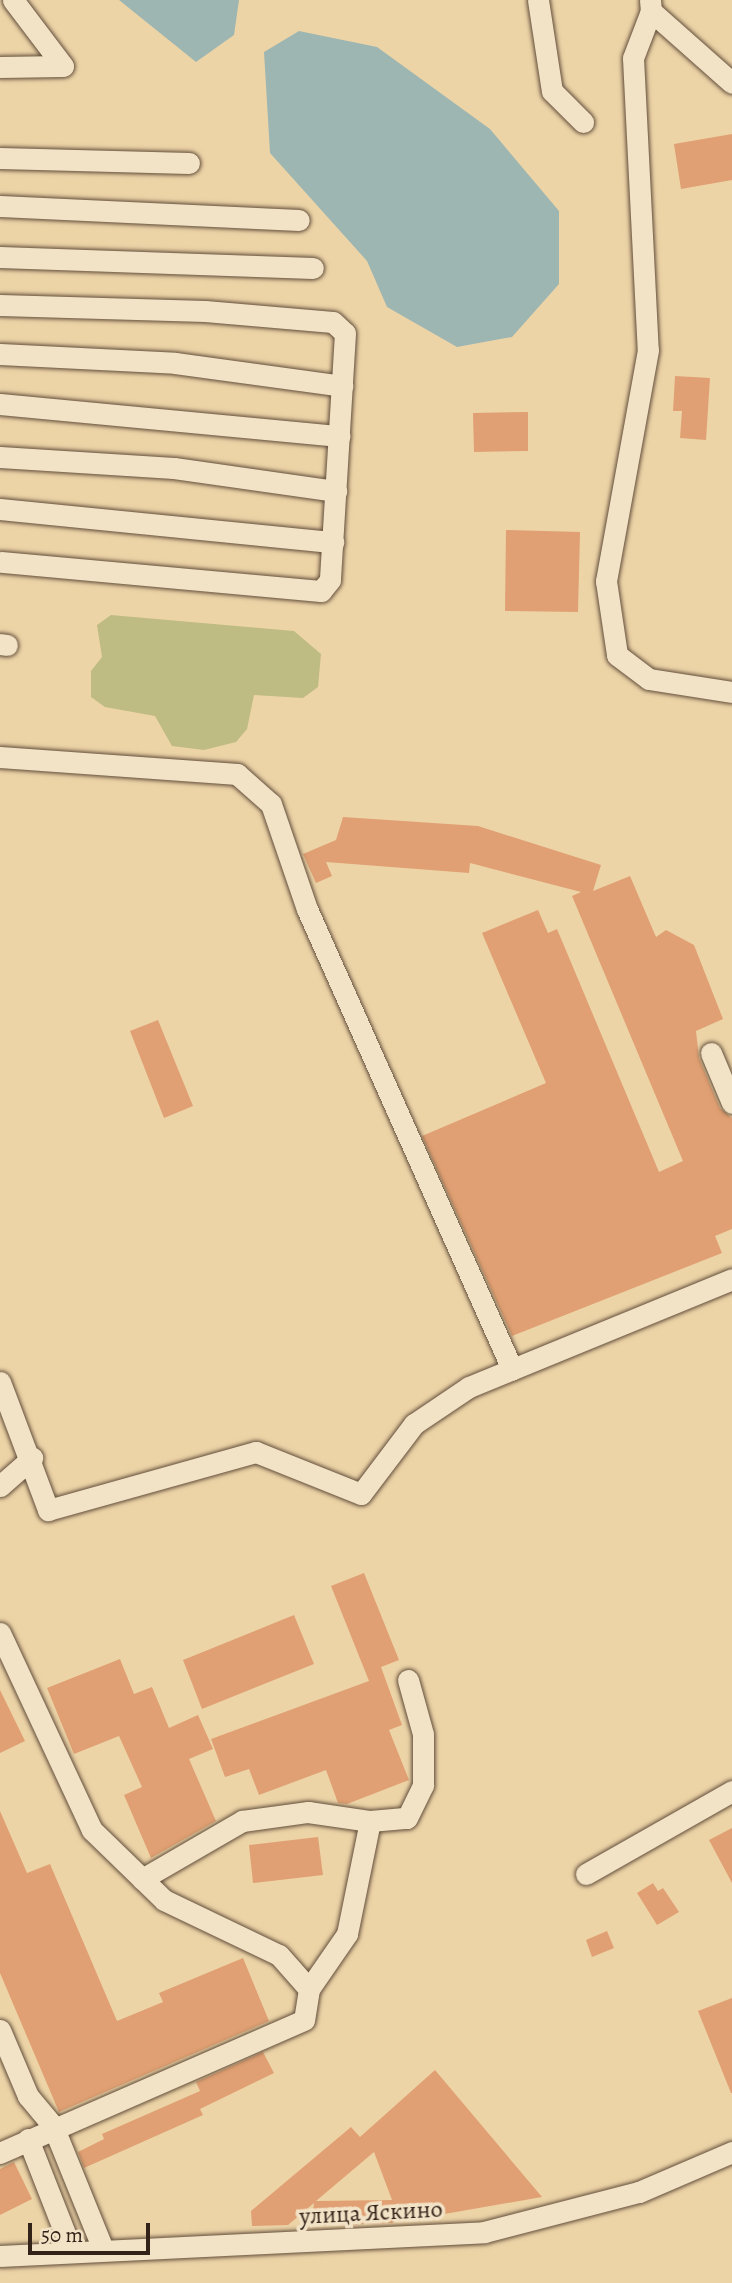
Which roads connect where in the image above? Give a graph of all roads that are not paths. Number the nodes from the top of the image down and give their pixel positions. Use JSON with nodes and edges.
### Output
{"nodes":[{"id":1,"x":13,"y":0,"type":"edge"},
{"id":2,"x":538,"y":0,"type":"edge"},
{"id":3,"x":651,"y":6,"type":"edge"},
{"id":4,"x":0,"y":67,"type":"edge"},
{"id":5,"x":732,"y":83,"type":"edge"},
{"id":6,"x":583,"y":122,"type":"dead end"},
{"id":7,"x":0,"y":158,"type":"edge"},
{"id":8,"x":189,"y":163,"type":"dead end"},
{"id":9,"x":0,"y":206,"type":"edge"},
{"id":10,"x":299,"y":220,"type":"dead end"},
{"id":11,"x":0,"y":257,"type":"edge"},
{"id":12,"x":313,"y":268,"type":"dead end"},
{"id":13,"x":0,"y":305,"type":"edge"},
{"id":14,"x":0,"y":354,"type":"edge"},
{"id":15,"x":342,"y":386,"type":"junction"},
{"id":16,"x":0,"y":404,"type":"edge"},
{"id":17,"x":339,"y":436,"type":"junction"},
{"id":18,"x":0,"y":457,"type":"edge"},
{"id":19,"x":336,"y":491,"type":"junction"},
{"id":20,"x":0,"y":509,"type":"edge"},
{"id":21,"x":332,"y":542,"type":"junction"},
{"id":22,"x":0,"y":562,"type":"edge"},
{"id":23,"x":732,"y":692,"type":"edge"},
{"id":24,"x":0,"y":757,"type":"edge"},
{"id":25,"x":711,"y":1053,"type":"dead end"},
{"id":26,"x":732,"y":1103,"type":"edge"},
{"id":27,"x":732,"y":1279,"type":"edge"},
{"id":28,"x":512,"y":1369,"type":"junction"},
{"id":29,"x":0,"y":1382,"type":"edge"},
{"id":30,"x":32,"y":1458,"type":"junction"},
{"id":31,"x":0,"y":1486,"type":"edge"},
{"id":32,"x":0,"y":1633,"type":"edge"},
{"id":33,"x":408,"y":1680,"type":"dead end"},
{"id":34,"x":732,"y":1791,"type":"edge"},
{"id":35,"x":370,"y":1821,"type":"junction"},
{"id":36,"x":586,"y":1874,"type":"dead end"},
{"id":37,"x":142,"y":1879,"type":"junction"},
{"id":38,"x":309,"y":1989,"type":"junction"},
{"id":39,"x":0,"y":2030,"type":"edge"},
{"id":40,"x":53,"y":2126,"type":"junction"},
{"id":41,"x":28,"y":2139,"type":"junction"},
{"id":42,"x":732,"y":2152,"type":"edge"},
{"id":43,"x":0,"y":2153,"type":"edge"},
{"id":44,"x":71,"y":2249,"type":"junction"},
{"id":45,"x":103,"y":2249,"type":"junction"},
{"id":46,"x":0,"y":2256,"type":"edge"}],
"edges":[{"from":1,"to":4,"type":"street"},
{"from":2,"to":6,"type":"street"},
{"from":3,"to":5,"type":"street"},
{"from":3,"to":23,"type":"street"},
{"from":7,"to":8,"type":"street"},
{"from":9,"to":10,"type":"street"},
{"from":11,"to":12,"type":"street"},
{"from":13,"to":15,"type":"street"},
{"from":14,"to":15,"type":"street"},
{"from":15,"to":17,"type":"street"},
{"from":16,"to":17,"type":"street"},
{"from":17,"to":19,"type":"street"},
{"from":18,"to":19,"type":"street"},
{"from":19,"to":21,"type":"street"},
{"from":20,"to":21,"type":"street"},
{"from":21,"to":22,"type":"street"},
{"from":24,"to":28,"type":"street"},
{"from":25,"to":26,"type":"street"},
{"from":27,"to":28,"type":"street"},
{"from":28,"to":30,"type":"street"},
{"from":29,"to":30,"type":"street"},
{"from":30,"to":31,"type":"street"},
{"from":32,"to":37,"type":"street"},
{"from":33,"to":35,"type":"street"},
{"from":34,"to":36,"type":"street"},
{"from":35,"to":37,"type":"street"},
{"from":35,"to":38,"type":"street"},
{"from":37,"to":38,"type":"street"},
{"from":38,"to":40,"type":"street"},
{"from":39,"to":40,"type":"street"},
{"from":40,"to":41,"type":"street"},
{"from":40,"to":45,"type":"street"},
{"from":41,"to":43,"type":"street"},
{"from":41,"to":44,"type":"street"},
{"from":42,"to":45,"type":"street","name":"улица Яскино"},
{"from":44,"to":45,"type":"street","name":"улица Яскино"},
{"from":44,"to":46,"type":"street","name":"улица Яскино"}]}
